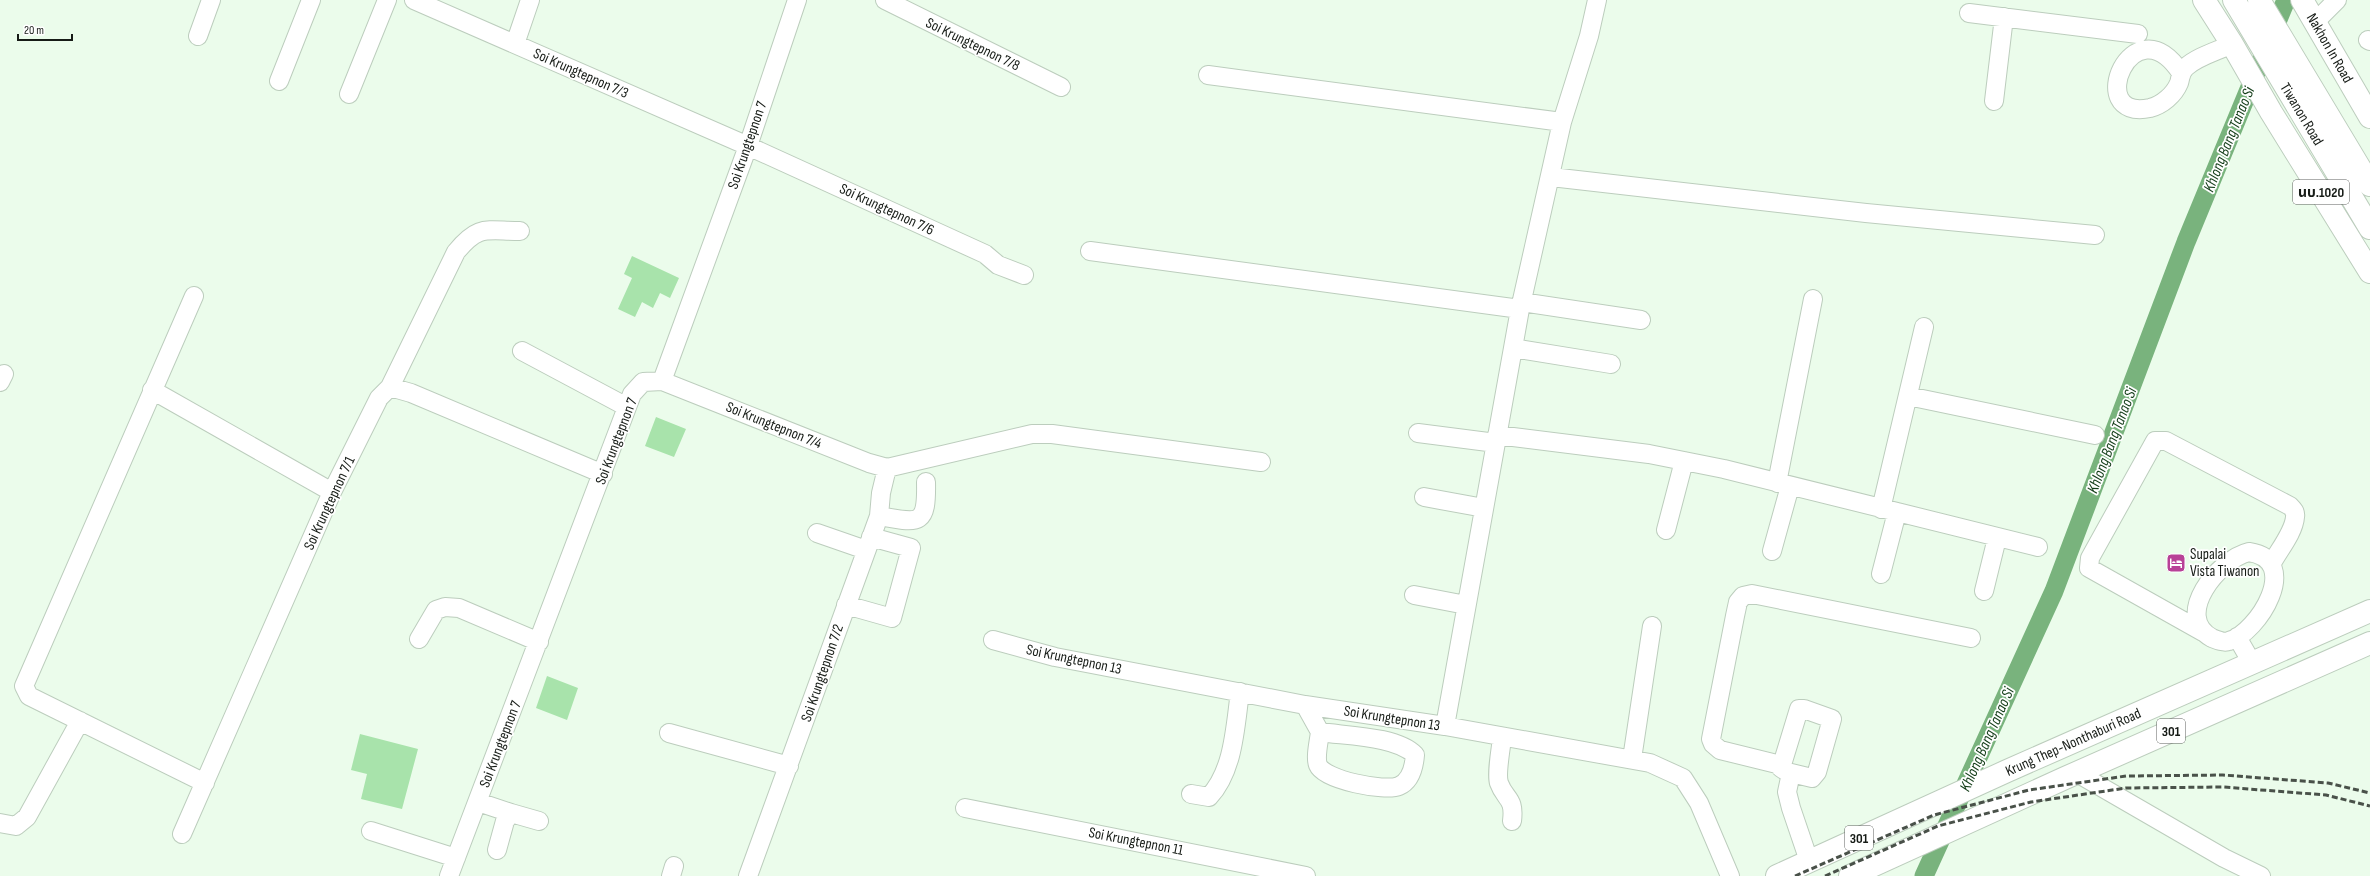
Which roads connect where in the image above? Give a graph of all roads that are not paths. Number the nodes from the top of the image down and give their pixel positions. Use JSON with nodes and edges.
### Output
{"nodes":[{"id":1,"x":211,"y":0,"type":"edge"},
{"id":2,"x":311,"y":0,"type":"edge"},
{"id":3,"x":387,"y":0,"type":"edge"},
{"id":4,"x":414,"y":0,"type":"edge"},
{"id":5,"x":530,"y":0,"type":"edge"},
{"id":6,"x":797,"y":0,"type":"edge"},
{"id":7,"x":885,"y":0,"type":"edge"},
{"id":8,"x":1597,"y":0,"type":"edge"},
{"id":9,"x":2204,"y":0,"type":"edge"},
{"id":10,"x":2234,"y":0,"type":"edge"},
{"id":11,"x":2259,"y":0,"type":"edge"},
{"id":12,"x":2337,"y":0,"type":"edge"},
{"id":13,"x":2309,"y":11,"type":"edge"},
{"id":14,"x":1969,"y":13,"type":"dead end"},
{"id":15,"x":2004,"y":17,"type":"junction"},
{"id":16,"x":2138,"y":34,"type":"junction"},
{"id":17,"x":198,"y":36,"type":"dead end"},
{"id":18,"x":515,"y":44,"type":"junction"},
{"id":19,"x":2232,"y":44,"type":"junction"},
{"id":20,"x":2181,"y":73,"type":"junction"},
{"id":21,"x":1208,"y":75,"type":"dead end"},
{"id":22,"x":279,"y":81,"type":"dead end"},
{"id":23,"x":1061,"y":88,"type":"dead end"},
{"id":24,"x":349,"y":94,"type":"dead end"},
{"id":25,"x":1994,"y":101,"type":"dead end"},
{"id":26,"x":2370,"y":117,"type":"edge"},
{"id":27,"x":1562,"y":122,"type":"junction"},
{"id":28,"x":748,"y":146,"type":"junction"},
{"id":29,"x":1551,"y":177,"type":"junction"},
{"id":30,"x":2370,"y":185,"type":"edge"},
{"id":31,"x":2370,"y":228,"type":"edge"},
{"id":32,"x":520,"y":232,"type":"dead end"},
{"id":33,"x":2095,"y":235,"type":"dead end"},
{"id":34,"x":1090,"y":251,"type":"dead end"},
{"id":35,"x":2370,"y":272,"type":"edge"},
{"id":36,"x":1024,"y":275,"type":"dead end"},
{"id":37,"x":194,"y":296,"type":"dead end"},
{"id":38,"x":1813,"y":299,"type":"dead end"},
{"id":39,"x":1520,"y":305,"type":"junction"},
{"id":40,"x":1641,"y":320,"type":"dead end"},
{"id":41,"x":1924,"y":327,"type":"dead end"},
{"id":42,"x":1513,"y":348,"type":"junction"},
{"id":43,"x":522,"y":351,"type":"dead end"},
{"id":44,"x":1611,"y":364,"type":"dead end"},
{"id":45,"x":662,"y":381,"type":"junction"},
{"id":46,"x":390,"y":387,"type":"junction"},
{"id":47,"x":152,"y":390,"type":"junction"},
{"id":48,"x":1908,"y":396,"type":"junction"},
{"id":49,"x":627,"y":407,"type":"junction"},
{"id":50,"x":1418,"y":433,"type":"dead end"},
{"id":51,"x":2095,"y":435,"type":"dead end"},
{"id":52,"x":1496,"y":439,"type":"junction"},
{"id":53,"x":1684,"y":461,"type":"junction"},
{"id":54,"x":1261,"y":462,"type":"dead end"},
{"id":55,"x":887,"y":468,"type":"junction"},
{"id":56,"x":603,"y":474,"type":"junction"},
{"id":57,"x":926,"y":482,"type":"dead end"},
{"id":58,"x":1784,"y":485,"type":"junction"},
{"id":59,"x":332,"y":492,"type":"junction"},
{"id":60,"x":1424,"y":497,"type":"dead end"},
{"id":61,"x":1484,"y":508,"type":"junction"},
{"id":62,"x":1889,"y":511,"type":"junction"},
{"id":63,"x":879,"y":516,"type":"junction"},
{"id":64,"x":1666,"y":530,"type":"dead end"},
{"id":65,"x":817,"y":533,"type":"dead end"},
{"id":66,"x":1997,"y":538,"type":"junction"},
{"id":67,"x":868,"y":544,"type":"junction"},
{"id":68,"x":2038,"y":547,"type":"dead end"},
{"id":69,"x":1772,"y":551,"type":"dead end"},
{"id":70,"x":2272,"y":564,"type":"junction"},
{"id":71,"x":1881,"y":574,"type":"dead end"},
{"id":72,"x":1984,"y":591,"type":"dead end"},
{"id":73,"x":1414,"y":595,"type":"dead end"},
{"id":74,"x":846,"y":605,"type":"junction"},
{"id":75,"x":1466,"y":605,"type":"junction"},
{"id":76,"x":2370,"y":611,"type":"edge"},
{"id":77,"x":1652,"y":626,"type":"dead end"},
{"id":78,"x":2203,"y":632,"type":"junction"},
{"id":79,"x":2237,"y":637,"type":"junction"},
{"id":80,"x":1971,"y":638,"type":"dead end"},
{"id":81,"x":419,"y":639,"type":"dead end"},
{"id":82,"x":993,"y":640,"type":"dead end"},
{"id":83,"x":540,"y":642,"type":"junction"},
{"id":84,"x":2370,"y":643,"type":"edge"},
{"id":85,"x":2252,"y":663,"type":"junction"},
{"id":86,"x":1240,"y":692,"type":"junction"},
{"id":87,"x":1305,"y":705,"type":"junction"},
{"id":88,"x":80,"y":721,"type":"junction"},
{"id":89,"x":1445,"y":726,"type":"junction"},
{"id":90,"x":1320,"y":732,"type":"junction"},
{"id":91,"x":668,"y":733,"type":"dead end"},
{"id":92,"x":1502,"y":738,"type":"junction"},
{"id":93,"x":2059,"y":748,"type":"junction"},
{"id":94,"x":1632,"y":760,"type":"junction"},
{"id":95,"x":789,"y":766,"type":"junction"},
{"id":96,"x":2071,"y":775,"type":"junction"},
{"id":97,"x":206,"y":783,"type":"junction"},
{"id":98,"x":1191,"y":794,"type":"dead end"},
{"id":99,"x":478,"y":802,"type":"junction"},
{"id":100,"x":965,"y":808,"type":"dead end"},
{"id":101,"x":511,"y":813,"type":"junction"},
{"id":102,"x":538,"y":821,"type":"dead end"},
{"id":103,"x":1512,"y":821,"type":"dead end"},
{"id":104,"x":0,"y":823,"type":"edge"},
{"id":105,"x":371,"y":831,"type":"dead end"},
{"id":106,"x":182,"y":834,"type":"dead end"},
{"id":107,"x":497,"y":850,"type":"dead end"},
{"id":108,"x":456,"y":858,"type":"junction"},
{"id":109,"x":1809,"y":861,"type":"junction"},
{"id":110,"x":449,"y":876,"type":"edge"},
{"id":111,"x":748,"y":876,"type":"edge"},
{"id":112,"x":1306,"y":876,"type":"edge"},
{"id":113,"x":1730,"y":876,"type":"edge"},
{"id":114,"x":1777,"y":876,"type":"edge"},
{"id":115,"x":1850,"y":876,"type":"edge"},
{"id":116,"x":2261,"y":876,"type":"edge"}],
"edges":[{"from":1,"to":17,"type":"street"},
{"from":2,"to":22,"type":"street"},
{"from":3,"to":24,"type":"street"},
{"from":4,"to":18,"type":"street","name":"Soi Krungtepnon 7/3"},
{"from":5,"to":18,"type":"street"},
{"from":6,"to":28,"type":"street","name":"Soi Krungtepnon 7"},
{"from":7,"to":23,"type":"street","name":"Soi Krungtepnon 7/8"},
{"from":8,"to":27,"type":"street"},
{"from":9,"to":19,"type":"main road","number":"นบ.1020"},
{"from":10,"to":31,"type":"main road","name":"Tiwanon Road"},
{"from":11,"to":30,"type":"main road","name":"Tiwanon Road"},
{"from":12,"to":13,"type":"street"},
{"from":13,"to":26,"type":"main road","name":"Nakhon In Road"},
{"from":14,"to":15,"type":"street"},
{"from":15,"to":16,"type":"street"},
{"from":15,"to":25,"type":"street"},
{"from":16,"to":20,"type":"street"},
{"from":16,"to":20,"type":"street"},
{"from":18,"to":28,"type":"street","name":"Soi Krungtepnon 7/3"},
{"from":19,"to":20,"type":"street"},
{"from":19,"to":35,"type":"main road","number":"นบ.1020"},
{"from":21,"to":27,"type":"street"},
{"from":27,"to":29,"type":"street"},
{"from":28,"to":36,"type":"street","name":"Soi Krungtepnon 7/6"},
{"from":28,"to":45,"type":"street","name":"Soi Krungtepnon 7"},
{"from":29,"to":33,"type":"street"},
{"from":29,"to":39,"type":"street"},
{"from":32,"to":46,"type":"street","name":"Soi Krungtepnon 7/1"},
{"from":34,"to":39,"type":"street"},
{"from":37,"to":47,"type":"street"},
{"from":38,"to":58,"type":"street"},
{"from":39,"to":40,"type":"street"},
{"from":39,"to":42,"type":"street"},
{"from":41,"to":48,"type":"street"},
{"from":42,"to":44,"type":"street"},
{"from":42,"to":52,"type":"street"},
{"from":43,"to":49,"type":"street"},
{"from":45,"to":49,"type":"street","name":"Soi Krungtepnon 7"},
{"from":45,"to":55,"type":"street","name":"Soi Krungtepnon 7/4"},
{"from":46,"to":56,"type":"street"},
{"from":46,"to":59,"type":"street","name":"Soi Krungtepnon 7/1"},
{"from":47,"to":59,"type":"street"},
{"from":47,"to":88,"type":"street"},
{"from":48,"to":51,"type":"street"},
{"from":48,"to":62,"type":"street"},
{"from":49,"to":56,"type":"street","name":"Soi Krungtepnon 7"},
{"from":50,"to":52,"type":"street"},
{"from":52,"to":53,"type":"street"},
{"from":52,"to":61,"type":"street"},
{"from":53,"to":58,"type":"street"},
{"from":53,"to":64,"type":"street"},
{"from":54,"to":55,"type":"street"},
{"from":55,"to":63,"type":"street","name":"Soi Krungtepnon 7/2"},
{"from":56,"to":83,"type":"street","name":"Soi Krungtepnon 7"},
{"from":57,"to":63,"type":"street"},
{"from":58,"to":62,"type":"street"},
{"from":58,"to":69,"type":"street"},
{"from":59,"to":97,"type":"street","name":"Soi Krungtepnon 7/1"},
{"from":60,"to":61,"type":"street"},
{"from":61,"to":75,"type":"street"},
{"from":62,"to":66,"type":"street"},
{"from":62,"to":71,"type":"street"},
{"from":63,"to":67,"type":"street","name":"Soi Krungtepnon 7/2"},
{"from":65,"to":67,"type":"street"},
{"from":66,"to":68,"type":"street"},
{"from":66,"to":72,"type":"street"},
{"from":67,"to":74,"type":"street","name":"Soi Krungtepnon 7/2"},
{"from":67,"to":74,"type":"street"},
{"from":70,"to":78,"type":"street"},
{"from":70,"to":78,"type":"street"},
{"from":70,"to":79,"type":"street"},
{"from":73,"to":75,"type":"street"},
{"from":74,"to":95,"type":"street","name":"Soi Krungtepnon 7/2"},
{"from":75,"to":89,"type":"street"},
{"from":76,"to":85,"type":"main road","name":"Krung Thep-Nonthaburi Road","number":"301"},
{"from":77,"to":94,"type":"street"},
{"from":78,"to":79,"type":"street"},
{"from":79,"to":85,"type":"street"},
{"from":80,"to":109,"type":"street"},
{"from":81,"to":83,"type":"street"},
{"from":82,"to":86,"type":"street","name":"Soi Krungtepnon 13"},
{"from":83,"to":99,"type":"street","name":"Soi Krungtepnon 7"},
{"from":84,"to":96,"type":"main road","name":"Krung Thep-Nonthaburi Road","number":"301"},
{"from":85,"to":93,"type":"main road","name":"Krung Thep-Nonthaburi Road","number":"301"},
{"from":86,"to":87,"type":"street","name":"Soi Krungtepnon 13"},
{"from":86,"to":98,"type":"street"},
{"from":87,"to":89,"type":"street","name":"Soi Krungtepnon 13"},
{"from":87,"to":90,"type":"street"},
{"from":88,"to":97,"type":"street"},
{"from":88,"to":104,"type":"street"},
{"from":89,"to":92,"type":"street","name":"Soi Krungtepnon 13"},
{"from":90,"to":90,"type":"street"},
{"from":91,"to":95,"type":"street"},
{"from":92,"to":94,"type":"street","name":"Soi Krungtepnon 13"},
{"from":92,"to":103,"type":"street"},
{"from":93,"to":96,"type":"main road"},
{"from":93,"to":109,"type":"main road","name":"Krung Thep-Nonthaburi Road","number":"301"},
{"from":94,"to":113,"type":"street","name":"Soi Krungtepnon 13"},
{"from":95,"to":111,"type":"street","name":"Soi Krungtepnon 7/2"},
{"from":96,"to":115,"type":"main road","name":"Krung Thep-Nonthaburi Road","number":"301"},
{"from":96,"to":116,"type":"street"},
{"from":97,"to":106,"type":"street","name":"Soi Krungtepnon 7/1"},
{"from":99,"to":101,"type":"street"},
{"from":99,"to":108,"type":"street","name":"Soi Krungtepnon 7"},
{"from":100,"to":112,"type":"street","name":"Soi Krungtepnon 11"},
{"from":101,"to":102,"type":"street"},
{"from":101,"to":107,"type":"street"},
{"from":105,"to":108,"type":"street"},
{"from":108,"to":110,"type":"street","name":"Soi Krungtepnon 7"},
{"from":109,"to":114,"type":"main road","name":"Krung Thep-Nonthaburi Road","number":"301"}]}
